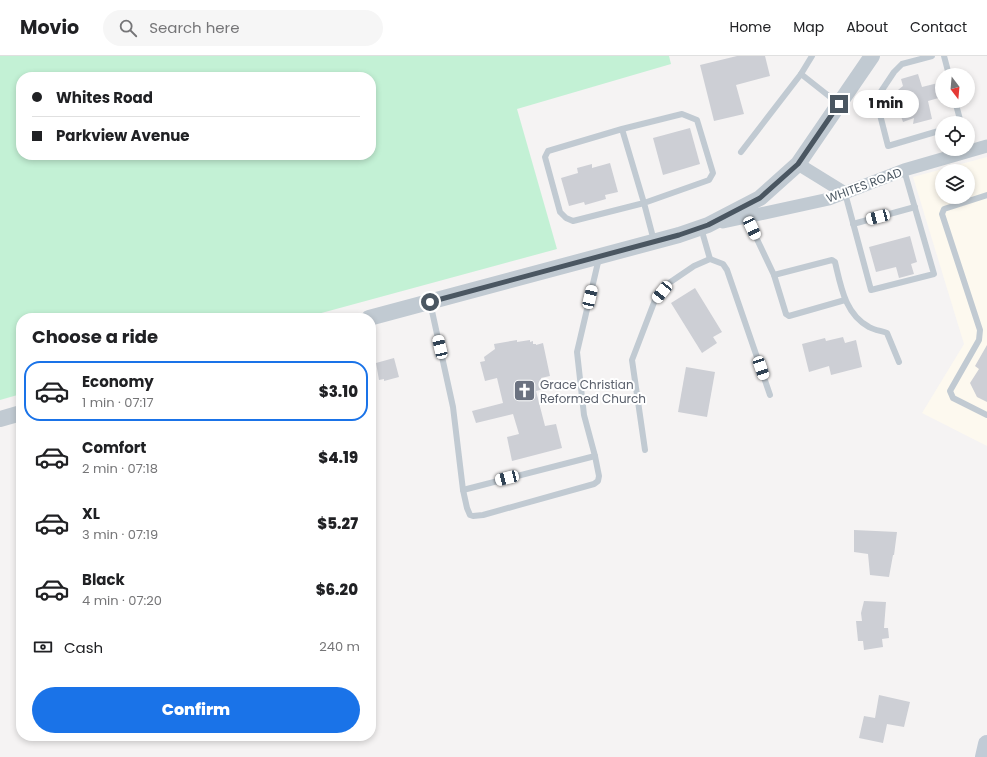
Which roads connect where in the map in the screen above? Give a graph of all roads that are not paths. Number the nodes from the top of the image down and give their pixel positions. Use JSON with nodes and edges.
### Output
{"nodes":[{"id":1,"x":812,"y":56,"type":"edge"},
{"id":2,"x":872,"y":56,"type":"edge"},
{"id":3,"x":932,"y":56,"type":"edge"},
{"id":4,"x":944,"y":56,"type":"edge"},
{"id":5,"x":947,"y":68,"type":"edge"},
{"id":6,"x":801,"y":74,"type":"junction"},
{"id":7,"x":839,"y":104,"type":"junction"},
{"id":8,"x":622,"y":129,"type":"junction"},
{"id":9,"x":935,"y":132,"type":"edge"},
{"id":10,"x":987,"y":146,"type":"edge"},
{"id":11,"x":975,"y":149,"type":"edge"},
{"id":12,"x":741,"y":152,"type":"dead end"},
{"id":13,"x":949,"y":156,"type":"edge"},
{"id":14,"x":798,"y":164,"type":"junction"},
{"id":15,"x":904,"y":170,"type":"junction"},
{"id":16,"x":845,"y":193,"type":"junction"},
{"id":17,"x":987,"y":195,"type":"edge"},
{"id":18,"x":644,"y":203,"type":"junction"},
{"id":19,"x":915,"y":207,"type":"junction"},
{"id":20,"x":746,"y":216,"type":"junction"},
{"id":21,"x":853,"y":224,"type":"junction"},
{"id":22,"x":704,"y":226,"type":"junction"},
{"id":23,"x":654,"y":241,"type":"junction"},
{"id":24,"x":600,"y":256,"type":"junction"},
{"id":25,"x":710,"y":259,"type":"junction"},
{"id":26,"x":774,"y":275,"type":"junction"},
{"id":27,"x":845,"y":300,"type":"junction"},
{"id":28,"x":430,"y":302,"type":"junction"},
{"id":29,"x":376,"y":316,"type":"edge"},
{"id":30,"x":899,"y":362,"type":"dead end"},
{"id":31,"x":770,"y":395,"type":"dead end"},
{"id":32,"x":16,"y":414,"type":"edge"},
{"id":33,"x":987,"y":415,"type":"edge"},
{"id":34,"x":0,"y":419,"type":"edge"},
{"id":35,"x":645,"y":450,"type":"dead end"},
{"id":36,"x":595,"y":456,"type":"junction"},
{"id":37,"x":463,"y":490,"type":"junction"},
{"id":38,"x":987,"y":744,"type":"edge"},
{"id":39,"x":984,"y":757,"type":"edge"}],
"edges":[{"from":1,"to":6,"type":"lane"},
{"from":2,"to":7,"type":"street"},
{"from":3,"to":9,"type":"lane"},
{"from":4,"to":5,"type":"lane"},
{"from":6,"to":7,"type":"lane"},
{"from":6,"to":12,"type":"lane"},
{"from":7,"to":14,"type":"street"},
{"from":8,"to":18,"type":"lane"},
{"from":8,"to":18,"type":"lane"},
{"from":8,"to":18,"type":"lane"},
{"from":10,"to":11,"type":"street","name":"WHITES ROAD"},
{"from":13,"to":15,"type":"street","name":"WHITES ROAD"},
{"from":14,"to":16,"type":"street"},
{"from":14,"to":22,"type":"street"},
{"from":15,"to":16,"type":"street","name":"WHITES ROAD"},
{"from":15,"to":19,"type":"lane"},
{"from":16,"to":20,"type":"street","name":"WHITES ROAD"},
{"from":16,"to":21,"type":"lane"},
{"from":17,"to":33,"type":"lane"},
{"from":18,"to":23,"type":"lane"},
{"from":19,"to":21,"type":"lane"},
{"from":19,"to":21,"type":"lane"},
{"from":20,"to":22,"type":"street","name":"WHITES ROAD"},
{"from":20,"to":26,"type":"lane"},
{"from":22,"to":23,"type":"street","name":"WHITES ROAD"},
{"from":22,"to":25,"type":"lane"},
{"from":23,"to":24,"type":"street","name":"WHITES ROAD"},
{"from":24,"to":28,"type":"street","name":"WHITES ROAD"},
{"from":24,"to":36,"type":"lane"},
{"from":25,"to":31,"type":"lane"},
{"from":25,"to":35,"type":"lane"},
{"from":26,"to":27,"type":"lane"},
{"from":26,"to":27,"type":"lane"},
{"from":27,"to":30,"type":"lane"},
{"from":28,"to":29,"type":"street","name":"WHITES ROAD"},
{"from":28,"to":37,"type":"lane"},
{"from":32,"to":34,"type":"street"},
{"from":36,"to":37,"type":"lane"},
{"from":36,"to":37,"type":"lane"},
{"from":38,"to":39,"type":"main road"}]}
